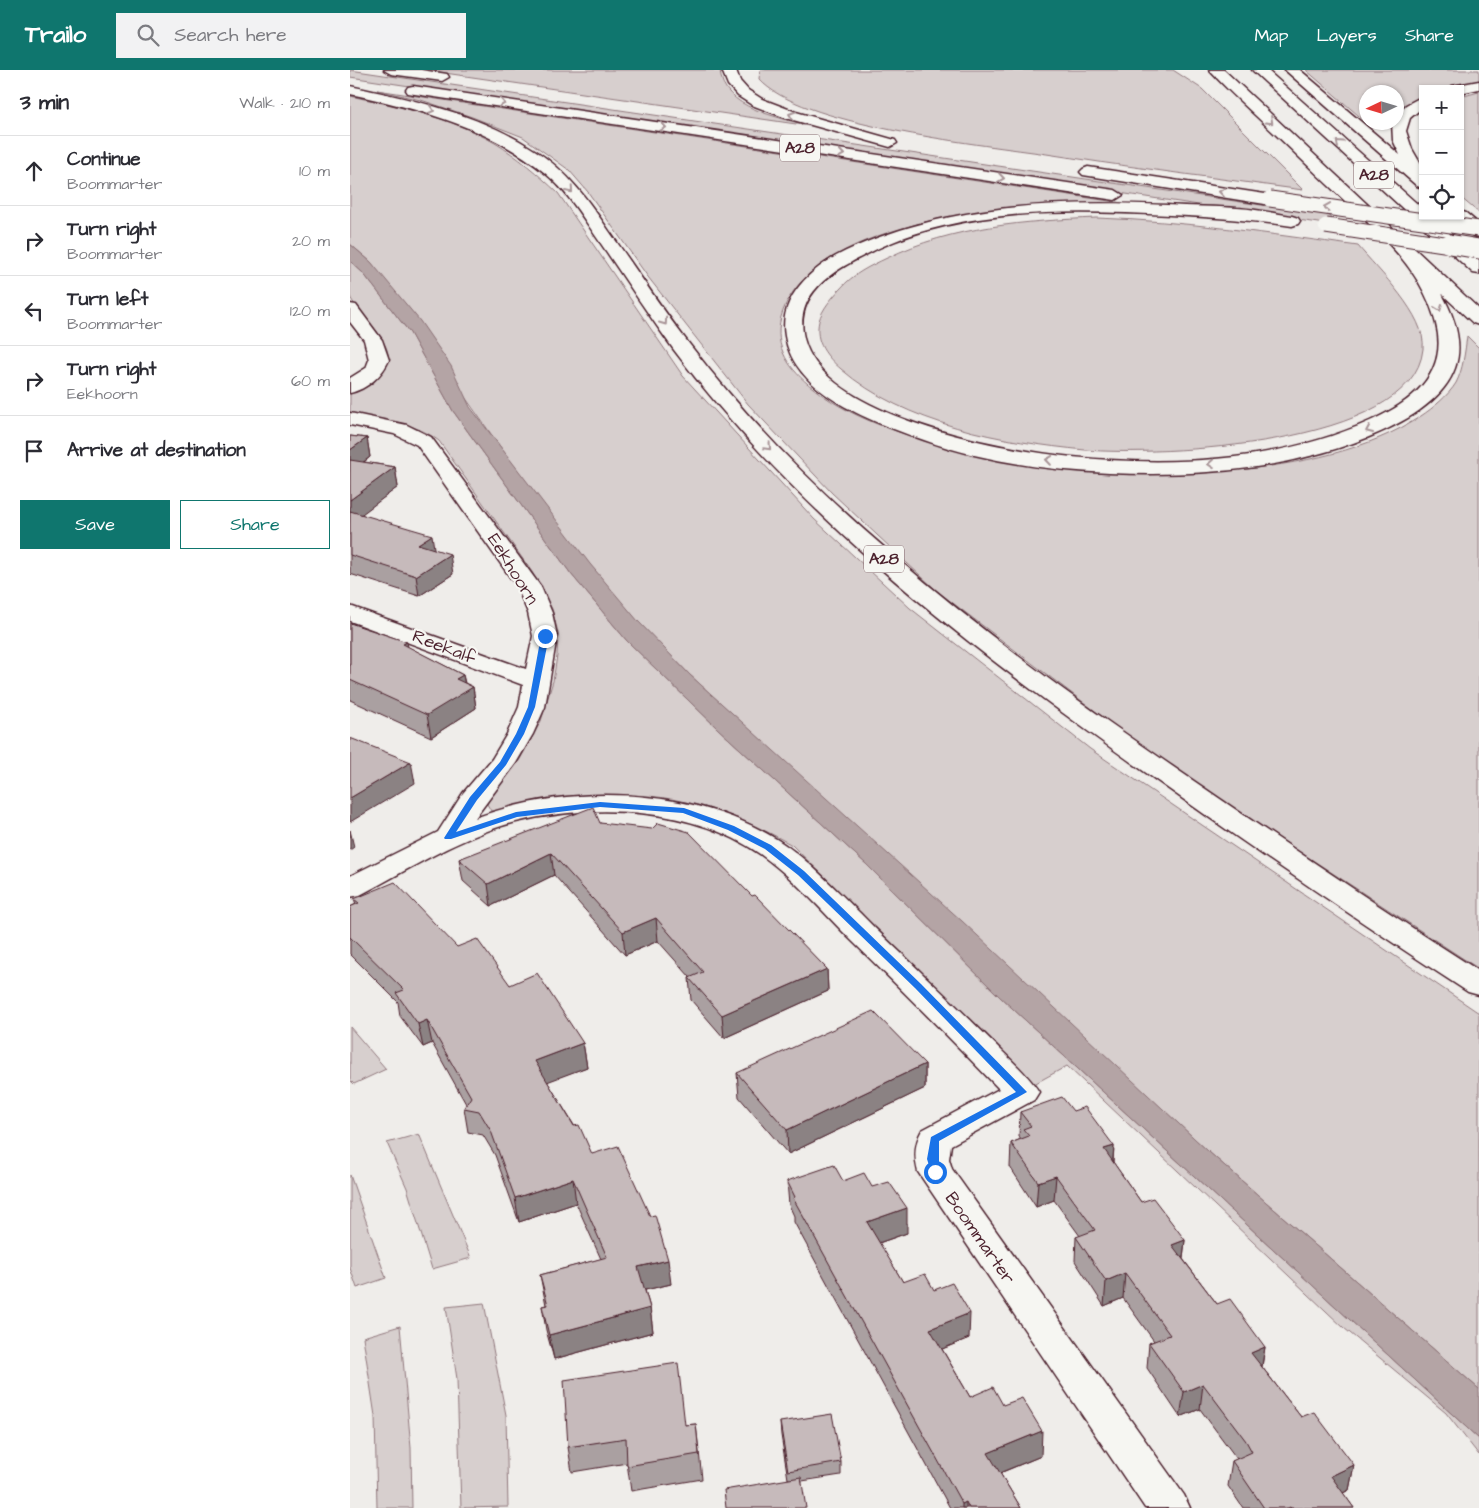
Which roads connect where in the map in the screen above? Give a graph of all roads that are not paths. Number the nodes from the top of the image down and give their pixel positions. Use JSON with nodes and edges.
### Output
{"nodes":[{"id":1,"x":391,"y":70,"type":"edge"},
{"id":2,"x":729,"y":70,"type":"edge"},
{"id":3,"x":1204,"y":70,"type":"edge"},
{"id":4,"x":1216,"y":70,"type":"edge"},
{"id":5,"x":1292,"y":70,"type":"edge"},
{"id":6,"x":1264,"y":75,"type":"edge"},
{"id":7,"x":350,"y":80,"type":"edge"},
{"id":8,"x":460,"y":80,"type":"dead end"},
{"id":9,"x":1479,"y":85,"type":"edge"},
{"id":10,"x":1234,"y":88,"type":"junction"},
{"id":11,"x":1464,"y":88,"type":"edge"},
{"id":12,"x":350,"y":90,"type":"edge"},
{"id":13,"x":1419,"y":103,"type":"edge"},
{"id":14,"x":782,"y":128,"type":"dead end"},
{"id":15,"x":890,"y":143,"type":"junction"},
{"id":16,"x":909,"y":146,"type":"dead end"},
{"id":17,"x":1075,"y":170,"type":"dead end"},
{"id":18,"x":1419,"y":176,"type":"edge"},
{"id":19,"x":1419,"y":180,"type":"edge"},
{"id":20,"x":1249,"y":215,"type":"junction"},
{"id":21,"x":1464,"y":219,"type":"edge"},
{"id":22,"x":1479,"y":231,"type":"edge"},
{"id":23,"x":1479,"y":249,"type":"edge"},
{"id":24,"x":1407,"y":250,"type":"junction"},
{"id":25,"x":1479,"y":269,"type":"edge"},
{"id":26,"x":350,"y":308,"type":"edge"},
{"id":27,"x":1479,"y":319,"type":"edge"},
{"id":28,"x":350,"y":387,"type":"edge"},
{"id":29,"x":350,"y":419,"type":"edge"},
{"id":30,"x":350,"y":613,"type":"edge"},
{"id":31,"x":538,"y":682,"type":"junction"},
{"id":32,"x":448,"y":838,"type":"junction"},
{"id":33,"x":350,"y":888,"type":"edge"},
{"id":34,"x":1479,"y":985,"type":"edge"},
{"id":35,"x":1169,"y":1508,"type":"edge"}],
"edges":[{"from":1,"to":8,"type":"main road"},
{"from":15,"to":2,"type":"main road","number":"A28","one_way":true},
{"from":3,"to":10,"type":"main road","number":"A28"},
{"from":4,"to":10,"type":"main road"},
{"from":5,"to":19,"type":"main road"},
{"from":25,"to":6,"type":"main road","number":"A28","one_way":true},
{"from":7,"to":20,"type":"main road","number":"A28","one_way":true},
{"from":9,"to":11,"type":"main road"},
{"from":10,"to":24,"type":"main road","number":"A28","one_way":true},
{"from":12,"to":34,"type":"main road","number":"A28","one_way":true},
{"from":13,"to":18,"type":"main road","number":"A28"},
{"from":14,"to":15,"type":"main road","number":"A28"},
{"from":15,"to":16,"type":"main road","number":"A28"},
{"from":22,"to":17,"type":"main road","number":"A28","one_way":true,"bridge":true},
{"from":20,"to":23,"type":"main road","number":"A28","bridge":true},
{"from":24,"to":20,"type":"main road","number":"A28","one_way":true},
{"from":21,"to":22,"type":"main road","number":"A28"},
{"from":24,"to":27,"type":"main road","number":"A28"},
{"from":26,"to":28,"type":"main road"},
{"from":29,"to":31,"type":"main road","name":"Eekhoorn"},
{"from":30,"to":31,"type":"main road","name":"Reekalf"},
{"from":31,"to":32,"type":"main road","name":"Eekhoorn"},
{"from":32,"to":33,"type":"main road"},
{"from":32,"to":35,"type":"main road","name":"Boommarter"}]}
